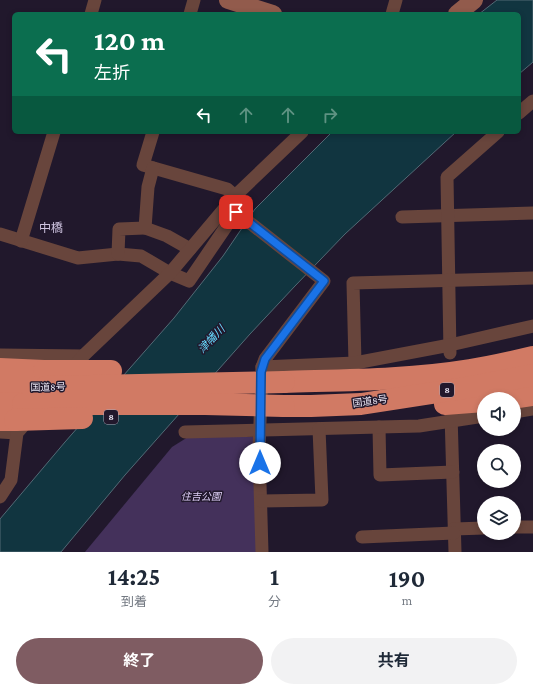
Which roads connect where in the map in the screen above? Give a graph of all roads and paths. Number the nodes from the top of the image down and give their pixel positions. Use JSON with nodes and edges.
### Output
{"nodes":[{"id":1,"x":95,"y":0,"type":"edge"},
{"id":2,"x":194,"y":0,"type":"edge"},
{"id":3,"x":228,"y":0,"type":"edge"},
{"id":4,"x":396,"y":0,"type":"edge"},
{"id":5,"x":474,"y":0,"type":"edge"},
{"id":6,"x":92,"y":12,"type":"edge"},
{"id":7,"x":191,"y":12,"type":"edge"},
{"id":8,"x":267,"y":12,"type":"edge"},
{"id":9,"x":393,"y":12,"type":"edge"},
{"id":10,"x":460,"y":12,"type":"edge"},
{"id":11,"x":533,"y":101,"type":"edge"},
{"id":12,"x":521,"y":111,"type":"edge"},
{"id":13,"x":53,"y":134,"type":"edge"},
{"id":14,"x":152,"y":134,"type":"edge"},
{"id":15,"x":300,"y":134,"type":"edge"},
{"id":16,"x":496,"y":134,"type":"edge"},
{"id":17,"x":153,"y":168,"type":"junction"},
{"id":18,"x":235,"y":196,"type":"junction"},
{"id":19,"x":533,"y":213,"type":"edge"},
{"id":20,"x":447,"y":215,"type":"junction"},
{"id":21,"x":402,"y":217,"type":"dead end"},
{"id":22,"x":145,"y":228,"type":"junction"},
{"id":23,"x":0,"y":234,"type":"edge"},
{"id":24,"x":21,"y":240,"type":"junction"},
{"id":25,"x":190,"y":249,"type":"junction"},
{"id":26,"x":118,"y":254,"type":"junction"},
{"id":27,"x":170,"y":273,"type":"junction"},
{"id":28,"x":533,"y":278,"type":"edge"},
{"id":29,"x":448,"y":279,"type":"junction"},
{"id":30,"x":533,"y":326,"type":"edge"},
{"id":31,"x":533,"y":342,"type":"edge"},
{"id":32,"x":450,"y":349,"type":"junction"},
{"id":33,"x":0,"y":355,"type":"edge"},
{"id":34,"x":83,"y":356,"type":"junction"},
{"id":35,"x":533,"y":358,"type":"edge"},
{"id":36,"x":355,"y":363,"type":"junction"},
{"id":37,"x":262,"y":367,"type":"junction"},
{"id":38,"x":0,"y":369,"type":"edge"},
{"id":39,"x":533,"y":375,"type":"edge"},
{"id":40,"x":45,"y":379,"type":"junction"},
{"id":41,"x":371,"y":380,"type":"junction"},
{"id":42,"x":0,"y":387,"type":"edge"},
{"id":43,"x":533,"y":395,"type":"edge"},
{"id":44,"x":521,"y":397,"type":"edge"},
{"id":45,"x":477,"y":402,"type":"edge"},
{"id":46,"x":0,"y":403,"type":"edge"},
{"id":47,"x":362,"y":404,"type":"junction"},
{"id":48,"x":533,"y":409,"type":"edge"},
{"id":49,"x":521,"y":411,"type":"edge"},
{"id":50,"x":451,"y":416,"type":"junction"},
{"id":51,"x":477,"y":416,"type":"edge"},
{"id":52,"x":11,"y":422,"type":"edge"},
{"id":53,"x":379,"y":427,"type":"junction"},
{"id":54,"x":260,"y":429,"type":"junction"},
{"id":55,"x":319,"y":429,"type":"junction"},
{"id":56,"x":185,"y":432,"type":"dead end"},
{"id":57,"x":453,"y":472,"type":"junction"},
{"id":58,"x":0,"y":497,"type":"edge"},
{"id":59,"x":261,"y":501,"type":"junction"},
{"id":60,"x":521,"y":527,"type":"edge"},
{"id":61,"x":533,"y":527,"type":"edge"},
{"id":62,"x":477,"y":529,"type":"edge"},
{"id":63,"x":454,"y":531,"type":"junction"},
{"id":64,"x":362,"y":537,"type":"dead end"},
{"id":65,"x":262,"y":552,"type":"edge"},
{"id":66,"x":455,"y":552,"type":"edge"}],
"edges":[{"from":1,"to":6,"type":"street"},
{"from":2,"to":7,"type":"street"},
{"from":3,"to":8,"type":"street"},
{"from":4,"to":9,"type":"street"},
{"from":5,"to":10,"type":"street"},
{"from":11,"to":12,"type":"street"},
{"from":13,"to":24,"type":"street"},
{"from":14,"to":17,"type":"street"},
{"from":15,"to":18,"type":"street"},
{"from":16,"to":20,"type":"street"},
{"from":17,"to":18,"type":"street"},
{"from":17,"to":22,"type":"street"},
{"from":18,"to":25,"type":"street"},
{"from":19,"to":20,"type":"street"},
{"from":20,"to":21,"type":"street"},
{"from":20,"to":29,"type":"street"},
{"from":22,"to":25,"type":"street"},
{"from":22,"to":26,"type":"street"},
{"from":23,"to":24,"type":"street"},
{"from":24,"to":26,"type":"street"},
{"from":25,"to":27,"type":"street"},
{"from":26,"to":27,"type":"street"},
{"from":27,"to":34,"type":"street"},
{"from":27,"to":37,"type":"street"},
{"from":28,"to":29,"type":"street"},
{"from":29,"to":32,"type":"street"},
{"from":29,"to":36,"type":"street"},
{"from":30,"to":32,"type":"street"},
{"from":31,"to":41,"type":"highway","number":"8"},
{"from":32,"to":36,"type":"street"},
{"from":33,"to":34,"type":"street"},
{"from":34,"to":52,"type":"street"},
{"from":35,"to":41,"type":"highway","name":"国道8号","number":"8"},
{"from":36,"to":37,"type":"street"},
{"from":37,"to":54,"type":"street"},
{"from":38,"to":40,"type":"highway"},
{"from":39,"to":47,"type":"highway","name":"国道8号","number":"8"},
{"from":40,"to":41,"type":"highway","name":"国道8号","number":"8","bridge":true},
{"from":40,"to":42,"type":"highway","name":"国道8号","number":"8"},
{"from":43,"to":44,"type":"highway"},
{"from":45,"to":47,"type":"highway","number":"8"},
{"from":46,"to":52,"type":"highway","name":"国道8号","number":"8"},
{"from":47,"to":52,"type":"highway","name":"国道8号","number":"8","bridge":true},
{"from":48,"to":49,"type":"street"},
{"from":50,"to":51,"type":"street"},
{"from":50,"to":53,"type":"street"},
{"from":50,"to":57,"type":"street"},
{"from":52,"to":58,"type":"street"},
{"from":53,"to":55,"type":"street"},
{"from":53,"to":57,"type":"street"},
{"from":54,"to":55,"type":"street"},
{"from":54,"to":56,"type":"street"},
{"from":54,"to":59,"type":"street"},
{"from":55,"to":59,"type":"street"},
{"from":57,"to":63,"type":"street"},
{"from":59,"to":65,"type":"street"},
{"from":60,"to":61,"type":"street"},
{"from":62,"to":63,"type":"street"},
{"from":63,"to":64,"type":"street"},
{"from":63,"to":66,"type":"street"}]}
